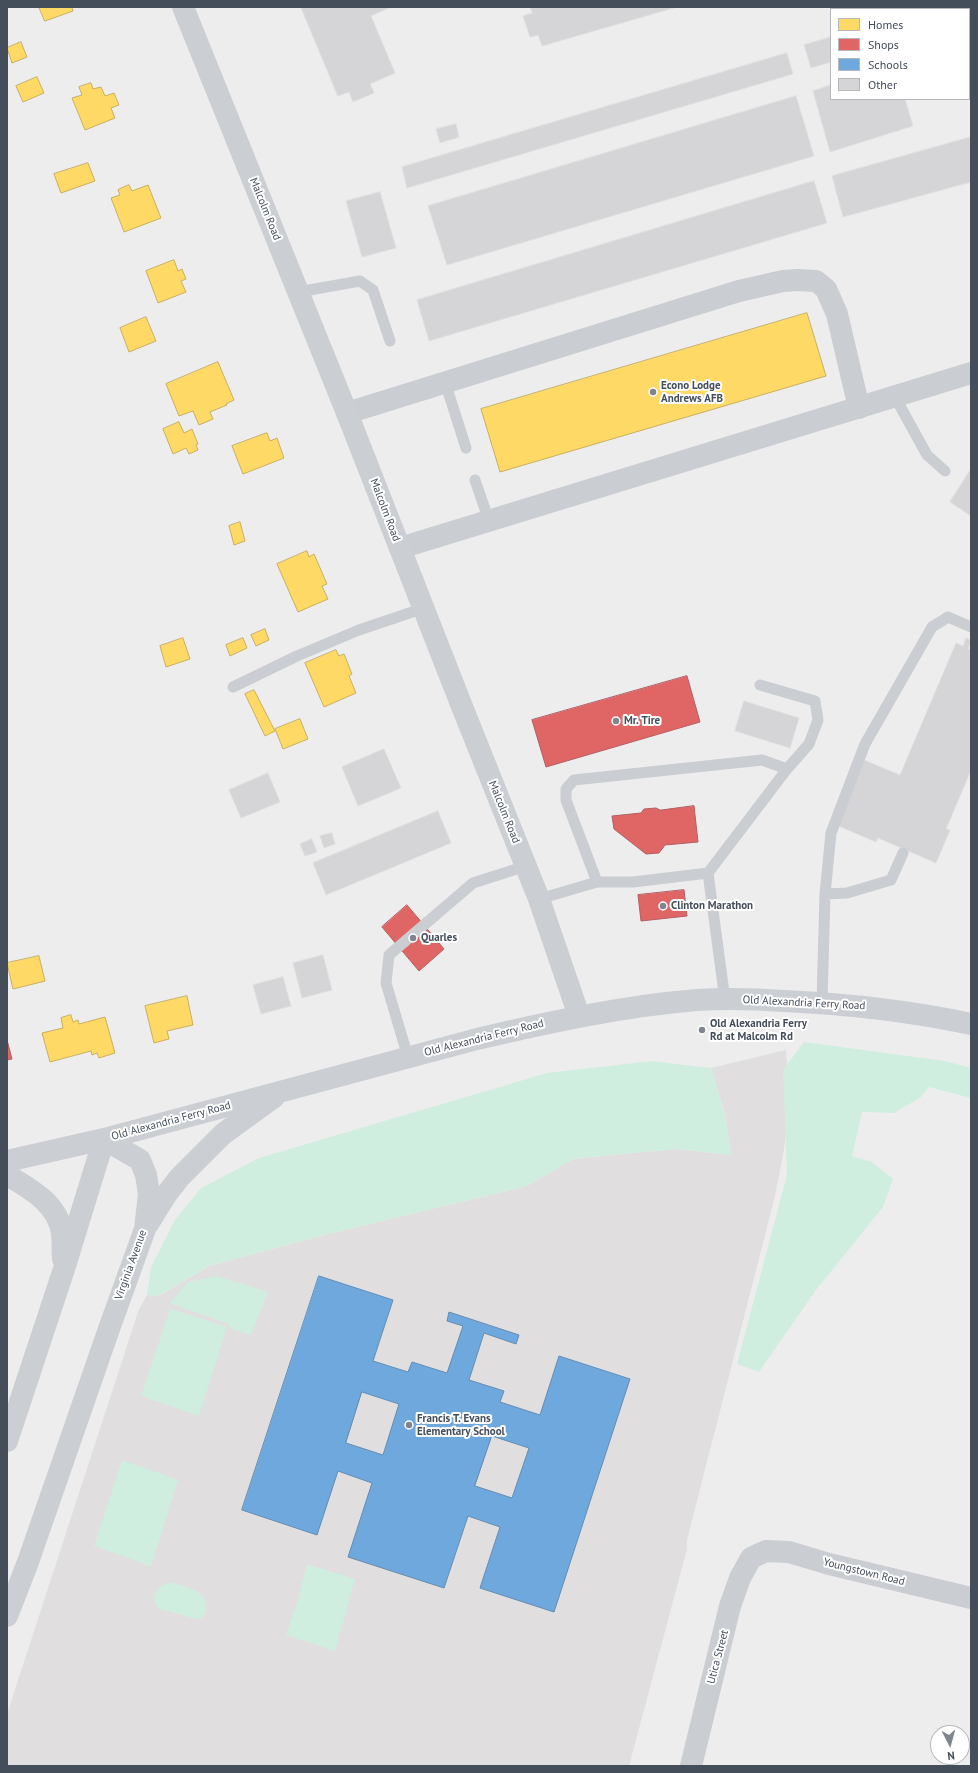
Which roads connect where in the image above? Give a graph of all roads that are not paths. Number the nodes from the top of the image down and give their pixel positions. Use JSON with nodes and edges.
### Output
{"nodes":[{"id":1,"x":183,"y":7,"type":"edge"},
{"id":2,"x":298,"y":292,"type":"junction"},
{"id":3,"x":390,"y":341,"type":"dead end"},
{"id":4,"x":971,"y":373,"type":"edge"},
{"id":5,"x":445,"y":382,"type":"junction"},
{"id":6,"x":895,"y":397,"type":"junction"},
{"id":7,"x":859,"y":408,"type":"junction"},
{"id":8,"x":347,"y":413,"type":"junction"},
{"id":9,"x":466,"y":448,"type":"dead end"},
{"id":10,"x":945,"y":471,"type":"dead end"},
{"id":11,"x":475,"y":480,"type":"dead end"},
{"id":12,"x":489,"y":521,"type":"junction"},
{"id":13,"x":400,"y":548,"type":"junction"},
{"id":14,"x":424,"y":608,"type":"junction"},
{"id":15,"x":971,"y":627,"type":"edge"},
{"id":16,"x":760,"y":685,"type":"dead end"},
{"id":17,"x":233,"y":687,"type":"dead end"},
{"id":18,"x":787,"y":769,"type":"junction"},
{"id":19,"x":903,"y":853,"type":"dead end"},
{"id":20,"x":526,"y":866,"type":"junction"},
{"id":21,"x":708,"y":873,"type":"junction"},
{"id":22,"x":597,"y":882,"type":"junction"},
{"id":23,"x":825,"y":894,"type":"junction"},
{"id":24,"x":539,"y":899,"type":"junction"},
{"id":25,"x":725,"y":1000,"type":"junction"},
{"id":26,"x":822,"y":1003,"type":"junction"},
{"id":27,"x":579,"y":1016,"type":"junction"},
{"id":28,"x":971,"y":1024,"type":"edge"},
{"id":29,"x":408,"y":1057,"type":"junction"},
{"id":30,"x":282,"y":1091,"type":"junction"},
{"id":31,"x":104,"y":1139,"type":"junction"},
{"id":32,"x":7,"y":1161,"type":"edge"},
{"id":33,"x":7,"y":1175,"type":"edge"},
{"id":34,"x":145,"y":1229,"type":"junction"},
{"id":35,"x":64,"y":1269,"type":"junction"},
{"id":36,"x":7,"y":1441,"type":"edge"},
{"id":37,"x":757,"y":1554,"type":"joint"},
{"id":38,"x":971,"y":1598,"type":"edge"},
{"id":39,"x":7,"y":1616,"type":"edge"},
{"id":40,"x":691,"y":1766,"type":"edge"}],
"edges":[{"from":1,"to":2,"type":"street","name":"Malcolm Road"},
{"from":2,"to":3,"type":"lane"},
{"from":2,"to":8,"type":"street","name":"Malcolm Road"},
{"from":4,"to":6,"type":"street"},
{"from":5,"to":7,"type":"street"},
{"from":5,"to":8,"type":"street"},
{"from":5,"to":9,"type":"lane"},
{"from":6,"to":7,"type":"street"},
{"from":6,"to":10,"type":"lane"},
{"from":7,"to":12,"type":"street"},
{"from":8,"to":13,"type":"street","name":"Malcolm Road"},
{"from":11,"to":12,"type":"lane"},
{"from":12,"to":13,"type":"street"},
{"from":13,"to":14,"type":"street","name":"Malcolm Road"},
{"from":14,"to":17,"type":"lane"},
{"from":14,"to":20,"type":"street","name":"Malcolm Road"},
{"from":15,"to":23,"type":"lane"},
{"from":16,"to":18,"type":"lane"},
{"from":18,"to":21,"type":"lane"},
{"from":18,"to":22,"type":"lane"},
{"from":19,"to":23,"type":"lane"},
{"from":20,"to":24,"type":"street","name":"Malcolm Road"},
{"from":20,"to":29,"type":"lane"},
{"from":21,"to":22,"type":"lane"},
{"from":21,"to":25,"type":"lane"},
{"from":22,"to":24,"type":"lane"},
{"from":23,"to":26,"type":"lane"},
{"from":24,"to":27,"type":"street","name":"Malcolm Road"},
{"from":25,"to":26,"type":"street","name":"Old Alexandria Ferry Road"},
{"from":25,"to":27,"type":"street","name":"Old Alexandria Ferry Road"},
{"from":26,"to":28,"type":"street","name":"Old Alexandria Ferry Road"},
{"from":27,"to":29,"type":"street","name":"Old Alexandria Ferry Road"},
{"from":29,"to":30,"type":"street","name":"Old Alexandria Ferry Road"},
{"from":30,"to":31,"type":"street","name":"Old Alexandria Ferry Road"},
{"from":30,"to":34,"type":"street"},
{"from":31,"to":32,"type":"street","name":"Old Alexandria Ferry Road"},
{"from":31,"to":34,"type":"street","name":"Virginia Avenue"},
{"from":31,"to":35,"type":"street"},
{"from":33,"to":35,"type":"street"},
{"from":34,"to":39,"type":"street","name":"Virginia Avenue"},
{"from":35,"to":36,"type":"street"},
{"from":37,"to":38,"type":"street","name":"Youngstown Road"},
{"from":37,"to":40,"type":"street","name":"Utica Street"}]}
